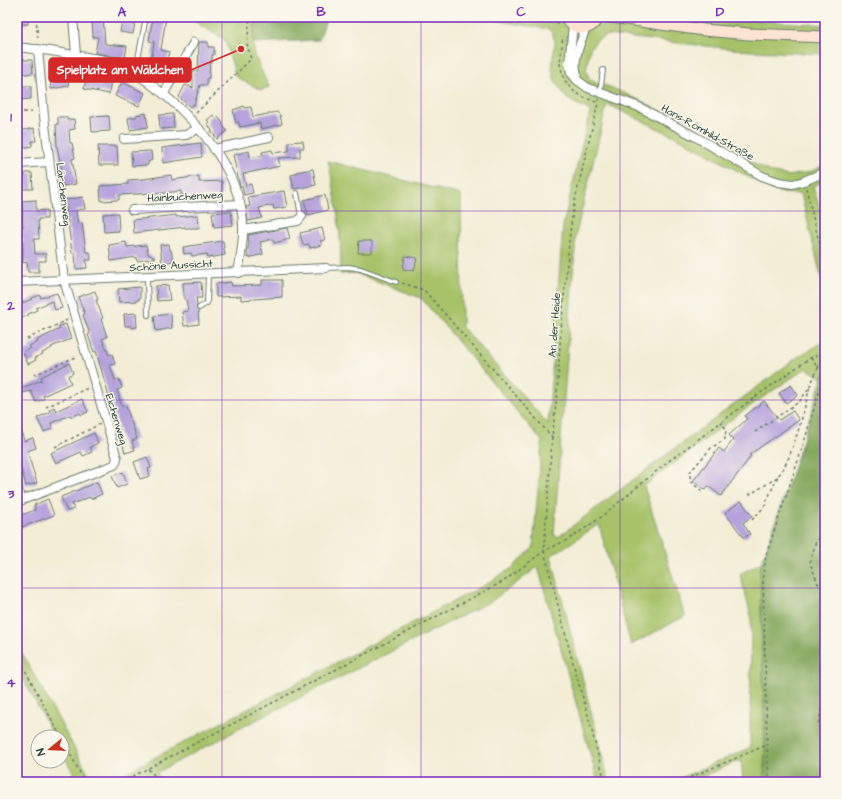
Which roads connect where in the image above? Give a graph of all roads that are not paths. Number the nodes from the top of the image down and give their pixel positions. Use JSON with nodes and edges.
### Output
{"nodes":[{"id":1,"x":73,"y":17,"type":"edge"},
{"id":2,"x":146,"y":17,"type":"edge"},
{"id":3,"x":598,"y":17,"type":"edge"},
{"id":4,"x":612,"y":17,"type":"edge"},
{"id":5,"x":570,"y":21,"type":"edge"},
{"id":6,"x":586,"y":28,"type":"junction"},
{"id":7,"x":825,"y":37,"type":"edge"},
{"id":8,"x":194,"y":42,"type":"dead end"},
{"id":9,"x":17,"y":47,"type":"edge"},
{"id":10,"x":38,"y":49,"type":"junction"},
{"id":11,"x":76,"y":55,"type":"junction"},
{"id":12,"x":603,"y":70,"type":"dead end"},
{"id":13,"x":133,"y":71,"type":"junction"},
{"id":14,"x":581,"y":84,"type":"junction"},
{"id":15,"x":164,"y":93,"type":"junction"},
{"id":16,"x":600,"y":94,"type":"junction"},
{"id":17,"x":199,"y":128,"type":"junction"},
{"id":18,"x":269,"y":137,"type":"dead end"},
{"id":19,"x":124,"y":139,"type":"dead end"},
{"id":20,"x":214,"y":149,"type":"junction"},
{"id":21,"x":50,"y":162,"type":"junction"},
{"id":22,"x":17,"y":164,"type":"edge"},
{"id":23,"x":825,"y":172,"type":"edge"},
{"id":24,"x":296,"y":193,"type":"dead end"},
{"id":25,"x":240,"y":204,"type":"junction"},
{"id":26,"x":132,"y":210,"type":"dead end"},
{"id":27,"x":302,"y":216,"type":"joint"},
{"id":28,"x":243,"y":230,"type":"junction"},
{"id":29,"x":326,"y":268,"type":"joint"},
{"id":30,"x":238,"y":273,"type":"junction"},
{"id":31,"x":208,"y":274,"type":"junction"},
{"id":32,"x":147,"y":277,"type":"junction"},
{"id":33,"x":64,"y":280,"type":"junction"},
{"id":34,"x":17,"y":282,"type":"edge"},
{"id":35,"x":396,"y":282,"type":"road end"},
{"id":36,"x":198,"y":308,"type":"dead end"},
{"id":37,"x":148,"y":315,"type":"dead end"},
{"id":38,"x":17,"y":485,"type":"edge"},
{"id":39,"x":19,"y":501,"type":"edge"}],
"edges":[{"from":1,"to":11,"type":"street"},
{"from":2,"to":13,"type":"lane"},
{"from":3,"to":6,"type":"main road"},
{"from":4,"to":7,"type":"main road"},
{"from":5,"to":6,"type":"main road"},
{"from":5,"to":14,"type":"street","name":"Hans-Römhild-Straße"},
{"from":6,"to":14,"type":"street"},
{"from":8,"to":15,"type":"street"},
{"from":9,"to":10,"type":"street"},
{"from":10,"to":11,"type":"street"},
{"from":10,"to":21,"type":"street","name":"Lärchenweg"},
{"from":11,"to":13,"type":"street"},
{"from":12,"to":16,"type":"lane"},
{"from":13,"to":15,"type":"street"},
{"from":14,"to":16,"type":"street","name":"Hans-Römhild-Straße"},
{"from":15,"to":17,"type":"street"},
{"from":16,"to":23,"type":"street","name":"Hans-Römhild-Straße"},
{"from":17,"to":19,"type":"street"},
{"from":17,"to":20,"type":"street"},
{"from":18,"to":20,"type":"street"},
{"from":20,"to":25,"type":"street"},
{"from":21,"to":22,"type":"street"},
{"from":21,"to":33,"type":"street","name":"Lärchenweg"},
{"from":24,"to":27,"type":"lane"},
{"from":25,"to":26,"type":"street","name":"Hainbuchenweg"},
{"from":25,"to":28,"type":"street"},
{"from":27,"to":28,"type":"street"},
{"from":28,"to":30,"type":"street"},
{"from":29,"to":30,"type":"street","name":"Schöne Aussicht"},
{"from":29,"to":35,"type":"lane"},
{"from":30,"to":31,"type":"street","name":"Schöne Aussicht"},
{"from":31,"to":32,"type":"street","name":"Schöne Aussicht"},
{"from":31,"to":36,"type":"lane"},
{"from":32,"to":33,"type":"street","name":"Schöne Aussicht"},
{"from":32,"to":37,"type":"lane"},
{"from":33,"to":34,"type":"street","name":"Schöne Aussicht"},
{"from":33,"to":39,"type":"street","name":"Eichenweg"},
{"from":38,"to":39,"type":"street"}]}
